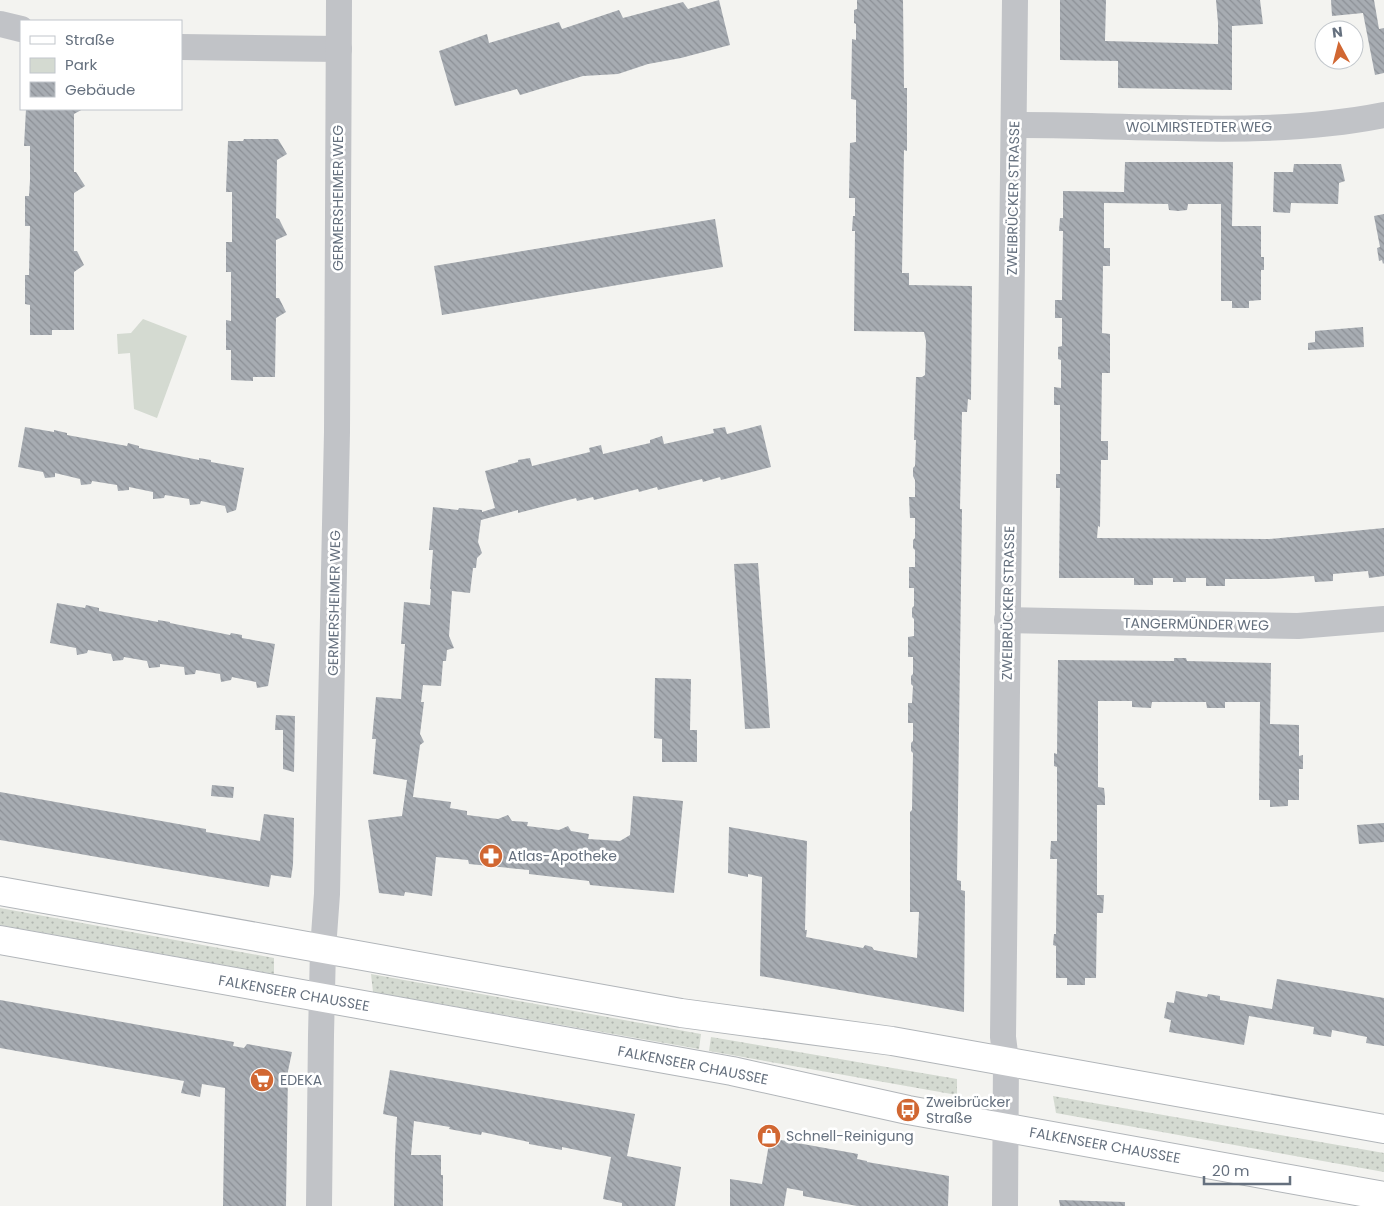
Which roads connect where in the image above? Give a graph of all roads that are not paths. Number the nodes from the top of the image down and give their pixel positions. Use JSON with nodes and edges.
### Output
{"nodes":[{"id":1,"x":340,"y":0,"type":"edge"},
{"id":2,"x":1015,"y":0,"type":"edge"},
{"id":3,"x":0,"y":24,"type":"edge"},
{"id":4,"x":20,"y":29,"type":"edge"},
{"id":5,"x":182,"y":47,"type":"edge"},
{"id":6,"x":339,"y":50,"type":"junction"},
{"id":7,"x":1384,"y":115,"type":"edge"},
{"id":8,"x":1014,"y":125,"type":"junction"},
{"id":9,"x":1384,"y":619,"type":"edge"},
{"id":10,"x":1007,"y":620,"type":"junction"},
{"id":11,"x":0,"y":891,"type":"edge"},
{"id":12,"x":0,"y":940,"type":"edge"},
{"id":13,"x":323,"y":950,"type":"junction"},
{"id":14,"x":322,"y":998,"type":"junction"},
{"id":15,"x":1006,"y":1061,"type":"junction"},
{"id":16,"x":1006,"y":1127,"type":"junction"},
{"id":17,"x":1384,"y":1129,"type":"edge"},
{"id":18,"x":1384,"y":1196,"type":"edge"},
{"id":19,"x":319,"y":1206,"type":"edge"},
{"id":20,"x":1005,"y":1206,"type":"edge"}],
"edges":[{"from":1,"to":6,"type":"street","name":"GERMERSHEIMER WEG"},
{"from":2,"to":8,"type":"street","name":"ZWEIBRÜCKER STRASSE"},
{"from":3,"to":4,"type":"street"},
{"from":5,"to":6,"type":"street"},
{"from":6,"to":13,"type":"street","name":"GERMERSHEIMER WEG"},
{"from":7,"to":8,"type":"street","name":"WOLMIRSTEDTER WEG"},
{"from":8,"to":10,"type":"street","name":"ZWEIBRÜCKER STRASSE"},
{"from":9,"to":10,"type":"street","name":"TANGERMÜNDER WEG"},
{"from":10,"to":15,"type":"street","name":"ZWEIBRÜCKER STRASSE"},
{"from":11,"to":13,"type":"main road"},
{"from":12,"to":14,"type":"main road","name":"FALKENSEER CHAUSSEE"},
{"from":13,"to":14,"type":"street","name":"GERMERSHEIMER WEG"},
{"from":13,"to":15,"type":"main road"},
{"from":14,"to":16,"type":"main road","name":"FALKENSEER CHAUSSEE"},
{"from":14,"to":19,"type":"street","name":"GERMERSHEIMER WEG"},
{"from":15,"to":16,"type":"street","name":"ZWEIBRÜCKER STRASSE"},
{"from":15,"to":17,"type":"main road"},
{"from":16,"to":18,"type":"main road","name":"FALKENSEER CHAUSSEE"},
{"from":16,"to":20,"type":"street","name":"ZWEIBRÜCKER STRASSE"}]}
